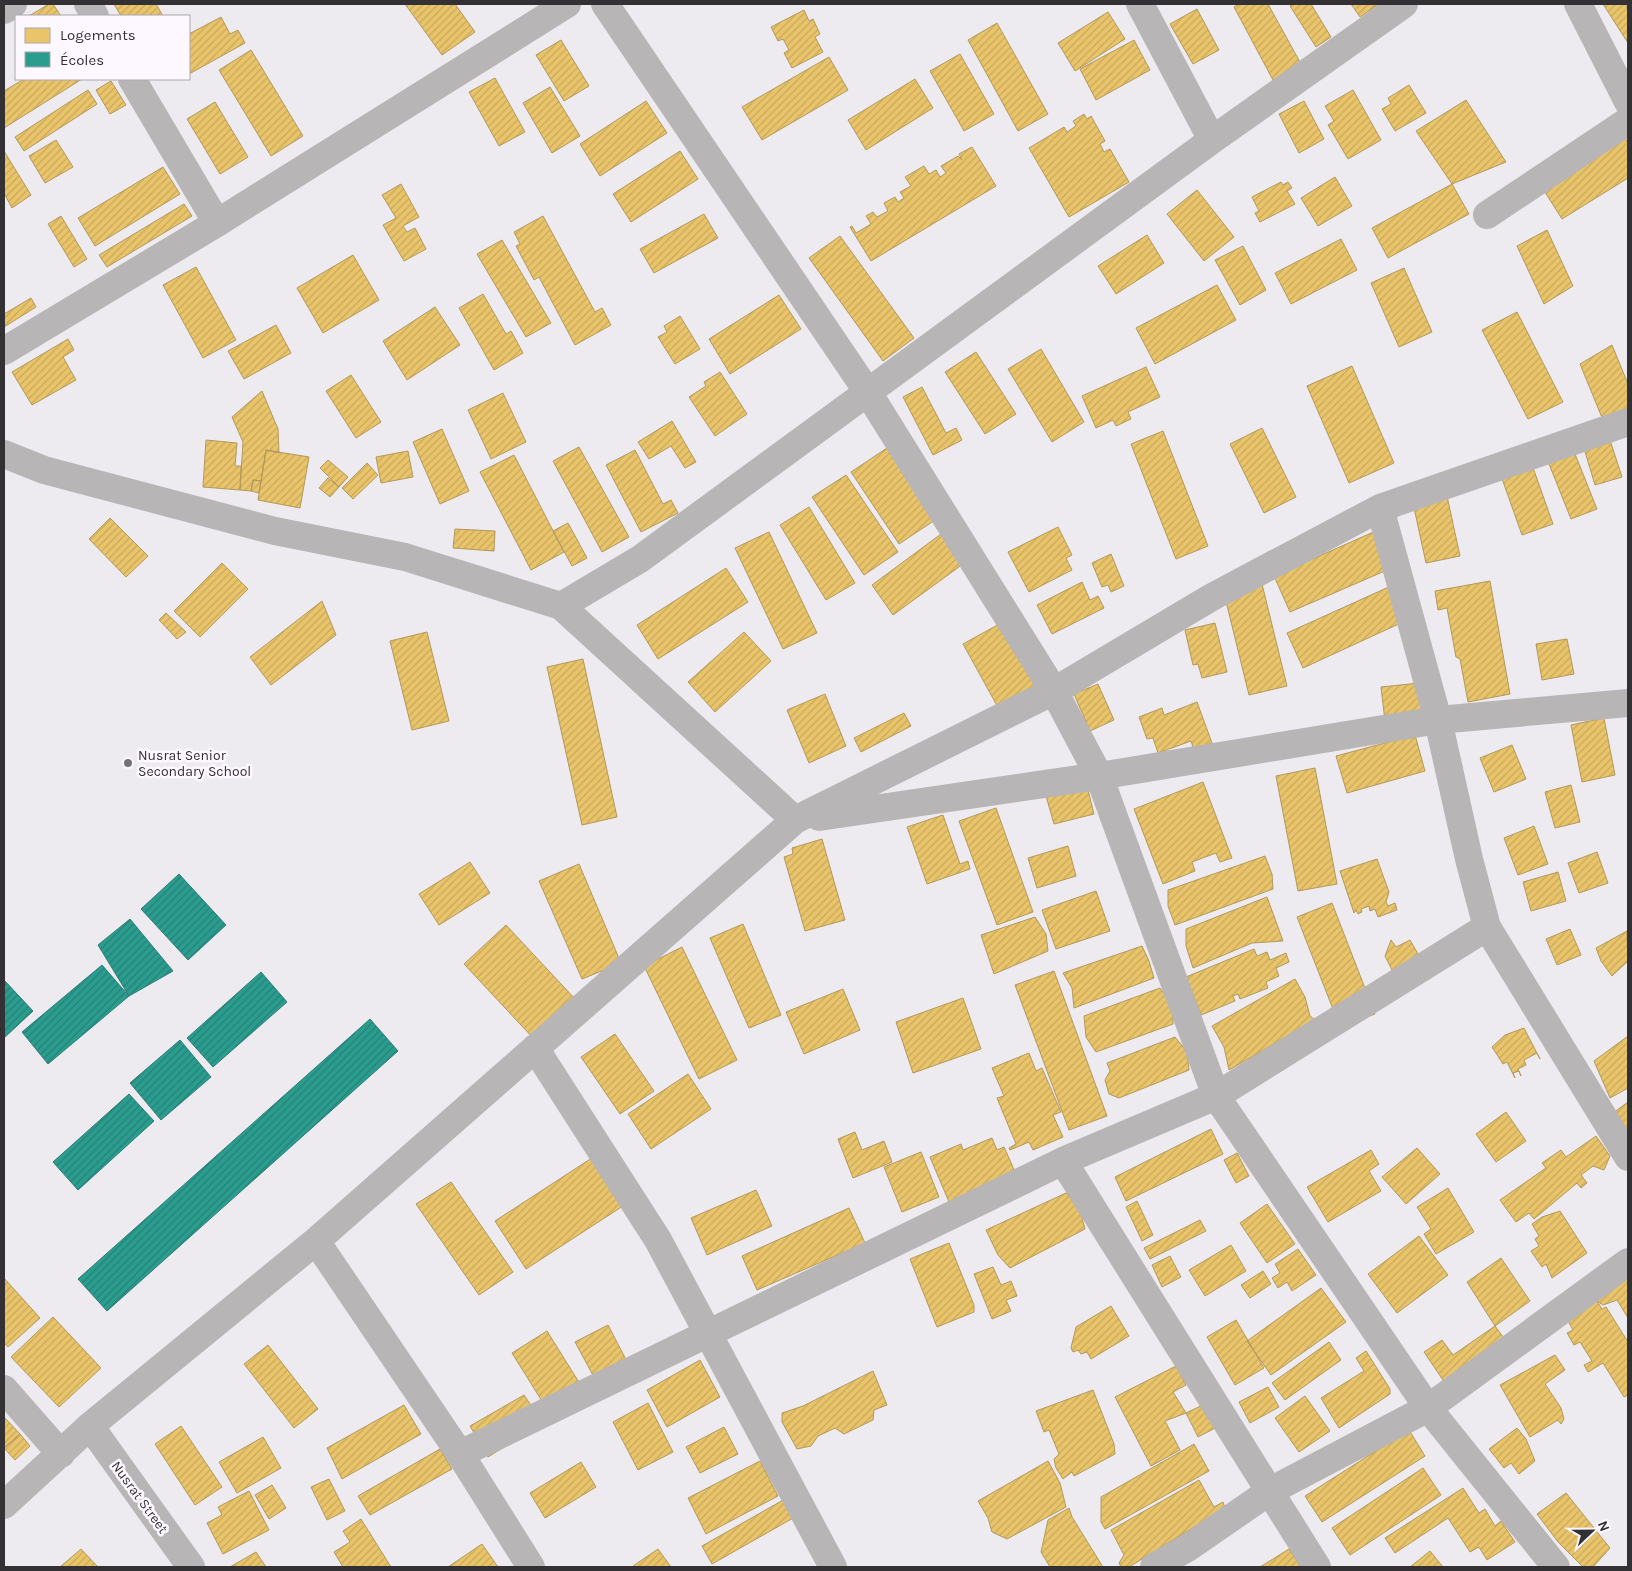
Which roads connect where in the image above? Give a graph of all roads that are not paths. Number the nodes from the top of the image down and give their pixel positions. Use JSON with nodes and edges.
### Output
{"nodes":[{"id":1,"x":13,"y":4,"type":"edge"},
{"id":2,"x":88,"y":4,"type":"edge"},
{"id":3,"x":566,"y":4,"type":"edge"},
{"id":4,"x":605,"y":4,"type":"edge"},
{"id":5,"x":1140,"y":4,"type":"edge"},
{"id":6,"x":1404,"y":4,"type":"edge"},
{"id":7,"x":1578,"y":4,"type":"edge"},
{"id":8,"x":4,"y":10,"type":"edge"},
{"id":9,"x":94,"y":15,"type":"edge"},
{"id":10,"x":133,"y":80,"type":"edge"},
{"id":11,"x":1628,"y":102,"type":"edge"},
{"id":12,"x":1628,"y":121,"type":"edge"},
{"id":13,"x":1212,"y":140,"type":"junction"},
{"id":14,"x":1487,"y":214,"type":"dead end"},
{"id":15,"x":218,"y":223,"type":"junction"},
{"id":16,"x":4,"y":351,"type":"edge"},
{"id":17,"x":867,"y":391,"type":"junction"},
{"id":18,"x":1628,"y":422,"type":"edge"},
{"id":19,"x":4,"y":454,"type":"edge"},
{"id":20,"x":1380,"y":508,"type":"junction"},
{"id":21,"x":561,"y":606,"type":"junction"},
{"id":22,"x":1054,"y":692,"type":"junction"},
{"id":23,"x":1628,"y":703,"type":"edge"},
{"id":24,"x":1438,"y":720,"type":"junction"},
{"id":25,"x":1100,"y":776,"type":"junction"},
{"id":26,"x":795,"y":820,"type":"junction"},
{"id":27,"x":1486,"y":927,"type":"junction"},
{"id":28,"x":535,"y":1048,"type":"junction"},
{"id":29,"x":1216,"y":1096,"type":"junction"},
{"id":30,"x":1628,"y":1157,"type":"edge"},
{"id":31,"x":1063,"y":1161,"type":"junction"},
{"id":32,"x":316,"y":1241,"type":"junction"},
{"id":33,"x":1628,"y":1262,"type":"edge"},
{"id":34,"x":709,"y":1334,"type":"junction"},
{"id":35,"x":4,"y":1389,"type":"edge"},
{"id":36,"x":1428,"y":1408,"type":"junction"},
{"id":37,"x":90,"y":1426,"type":"junction"},
{"id":38,"x":61,"y":1454,"type":"junction"},
{"id":39,"x":460,"y":1454,"type":"junction"},
{"id":40,"x":1270,"y":1490,"type":"junction"},
{"id":41,"x":4,"y":1505,"type":"edge"},
{"id":42,"x":191,"y":1567,"type":"edge"},
{"id":43,"x":531,"y":1567,"type":"edge"},
{"id":44,"x":832,"y":1567,"type":"edge"},
{"id":45,"x":1154,"y":1567,"type":"edge"},
{"id":46,"x":1317,"y":1567,"type":"edge"},
{"id":47,"x":1556,"y":1567,"type":"edge"}],
"edges":[{"from":1,"to":8,"type":"street"},
{"from":2,"to":9,"type":"street"},
{"from":3,"to":15,"type":"street"},
{"from":4,"to":17,"type":"street"},
{"from":5,"to":13,"type":"street"},
{"from":6,"to":13,"type":"street"},
{"from":7,"to":11,"type":"street"},
{"from":10,"to":15,"type":"street"},
{"from":12,"to":14,"type":"street"},
{"from":13,"to":17,"type":"street"},
{"from":15,"to":16,"type":"street"},
{"from":17,"to":21,"type":"street"},
{"from":17,"to":22,"type":"street"},
{"from":18,"to":20,"type":"street"},
{"from":19,"to":21,"type":"street"},
{"from":20,"to":22,"type":"street"},
{"from":20,"to":24,"type":"street"},
{"from":21,"to":26,"type":"street"},
{"from":22,"to":25,"type":"street"},
{"from":22,"to":26,"type":"street"},
{"from":23,"to":24,"type":"street"},
{"from":24,"to":25,"type":"street"},
{"from":24,"to":27,"type":"street"},
{"from":25,"to":26,"type":"street"},
{"from":25,"to":29,"type":"street"},
{"from":26,"to":28,"type":"street"},
{"from":27,"to":29,"type":"street"},
{"from":27,"to":30,"type":"street"},
{"from":28,"to":32,"type":"street"},
{"from":28,"to":34,"type":"street"},
{"from":29,"to":31,"type":"street"},
{"from":29,"to":36,"type":"street"},
{"from":31,"to":34,"type":"street"},
{"from":31,"to":40,"type":"street"},
{"from":32,"to":37,"type":"street"},
{"from":32,"to":39,"type":"street"},
{"from":33,"to":36,"type":"street"},
{"from":34,"to":39,"type":"street"},
{"from":34,"to":44,"type":"street"},
{"from":35,"to":38,"type":"street"},
{"from":36,"to":40,"type":"street"},
{"from":36,"to":47,"type":"street"},
{"from":37,"to":38,"type":"street"},
{"from":37,"to":42,"type":"street","name":"Nusrat Street"},
{"from":38,"to":41,"type":"street"},
{"from":39,"to":43,"type":"street"},
{"from":40,"to":45,"type":"street"},
{"from":40,"to":46,"type":"street"}]}
